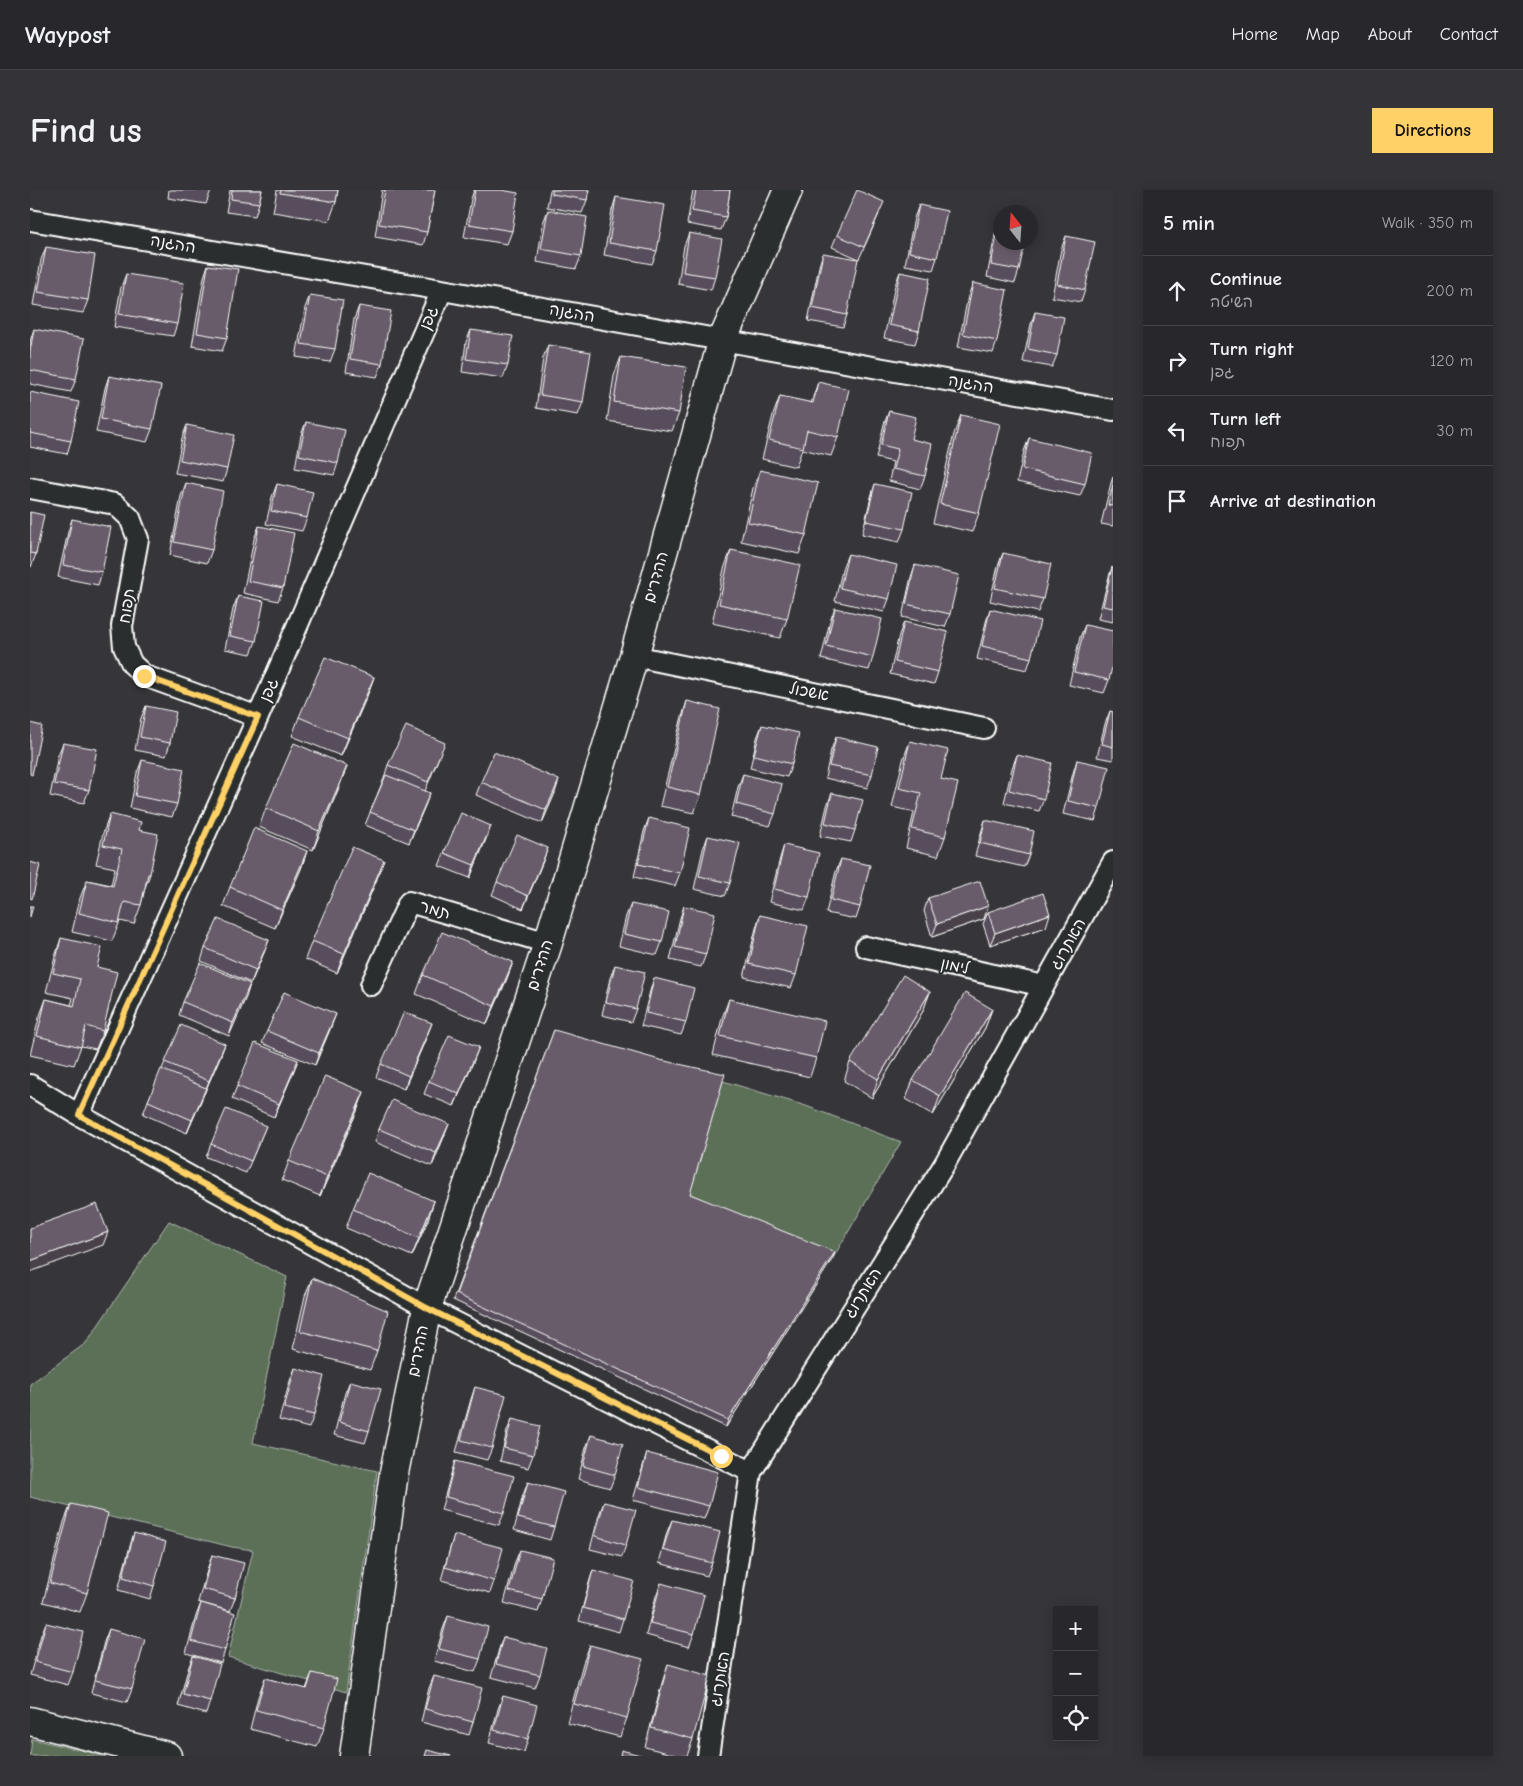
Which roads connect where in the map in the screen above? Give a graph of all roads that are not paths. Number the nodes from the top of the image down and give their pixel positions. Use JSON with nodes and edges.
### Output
{"nodes":[{"id":1,"x":788,"y":190,"type":"edge"},
{"id":2,"x":30,"y":220,"type":"edge"},
{"id":3,"x":442,"y":290,"type":"junction"},
{"id":4,"x":723,"y":339,"type":"junction"},
{"id":5,"x":1113,"y":410,"type":"edge"},
{"id":6,"x":30,"y":488,"type":"edge"},
{"id":7,"x":634,"y":656,"type":"junction"},
{"id":8,"x":258,"y":717,"type":"junction"},
{"id":9,"x":984,"y":728,"type":"dead end"},
{"id":10,"x":1113,"y":862,"type":"edge"},
{"id":11,"x":548,"y":943,"type":"junction"},
{"id":12,"x":866,"y":947,"type":"dead end"},
{"id":13,"x":371,"y":985,"type":"dead end"},
{"id":14,"x":1044,"y":986,"type":"junction"},
{"id":15,"x":30,"y":1085,"type":"edge"},
{"id":16,"x":79,"y":1115,"type":"junction"},
{"id":17,"x":427,"y":1308,"type":"junction"},
{"id":18,"x":751,"y":1472,"type":"junction"},
{"id":19,"x":30,"y":1721,"type":"edge"},
{"id":20,"x":167,"y":1756,"type":"edge"},
{"id":21,"x":354,"y":1756,"type":"edge"},
{"id":22,"x":708,"y":1756,"type":"edge"}],
"edges":[{"from":1,"to":4,"type":"street","name":"ההדרים"},
{"from":2,"to":3,"type":"street","name":"ההגנה"},
{"from":3,"to":4,"type":"street","name":"ההגנה"},
{"from":3,"to":8,"type":"street","name":"גפן"},
{"from":4,"to":5,"type":"street","name":"ההגנה"},
{"from":4,"to":7,"type":"street","name":"ההדרים"},
{"from":6,"to":8,"type":"street","name":"תפוח"},
{"from":7,"to":9,"type":"street","name":"אשכול"},
{"from":7,"to":11,"type":"street","name":"ההדרים"},
{"from":8,"to":16,"type":"street","name":"גפן"},
{"from":10,"to":14,"type":"street","name":"האתרוג"},
{"from":11,"to":13,"type":"street","name":"תמר"},
{"from":11,"to":17,"type":"street","name":"ההדרים"},
{"from":12,"to":14,"type":"street","name":"לימון"},
{"from":14,"to":18,"type":"street","name":"האתרוג"},
{"from":15,"to":16,"type":"street"},
{"from":16,"to":17,"type":"street"},
{"from":17,"to":18,"type":"street"},
{"from":17,"to":21,"type":"street","name":"ההדרים"},
{"from":18,"to":22,"type":"street","name":"האתרוג"},
{"from":19,"to":20,"type":"street"}]}
